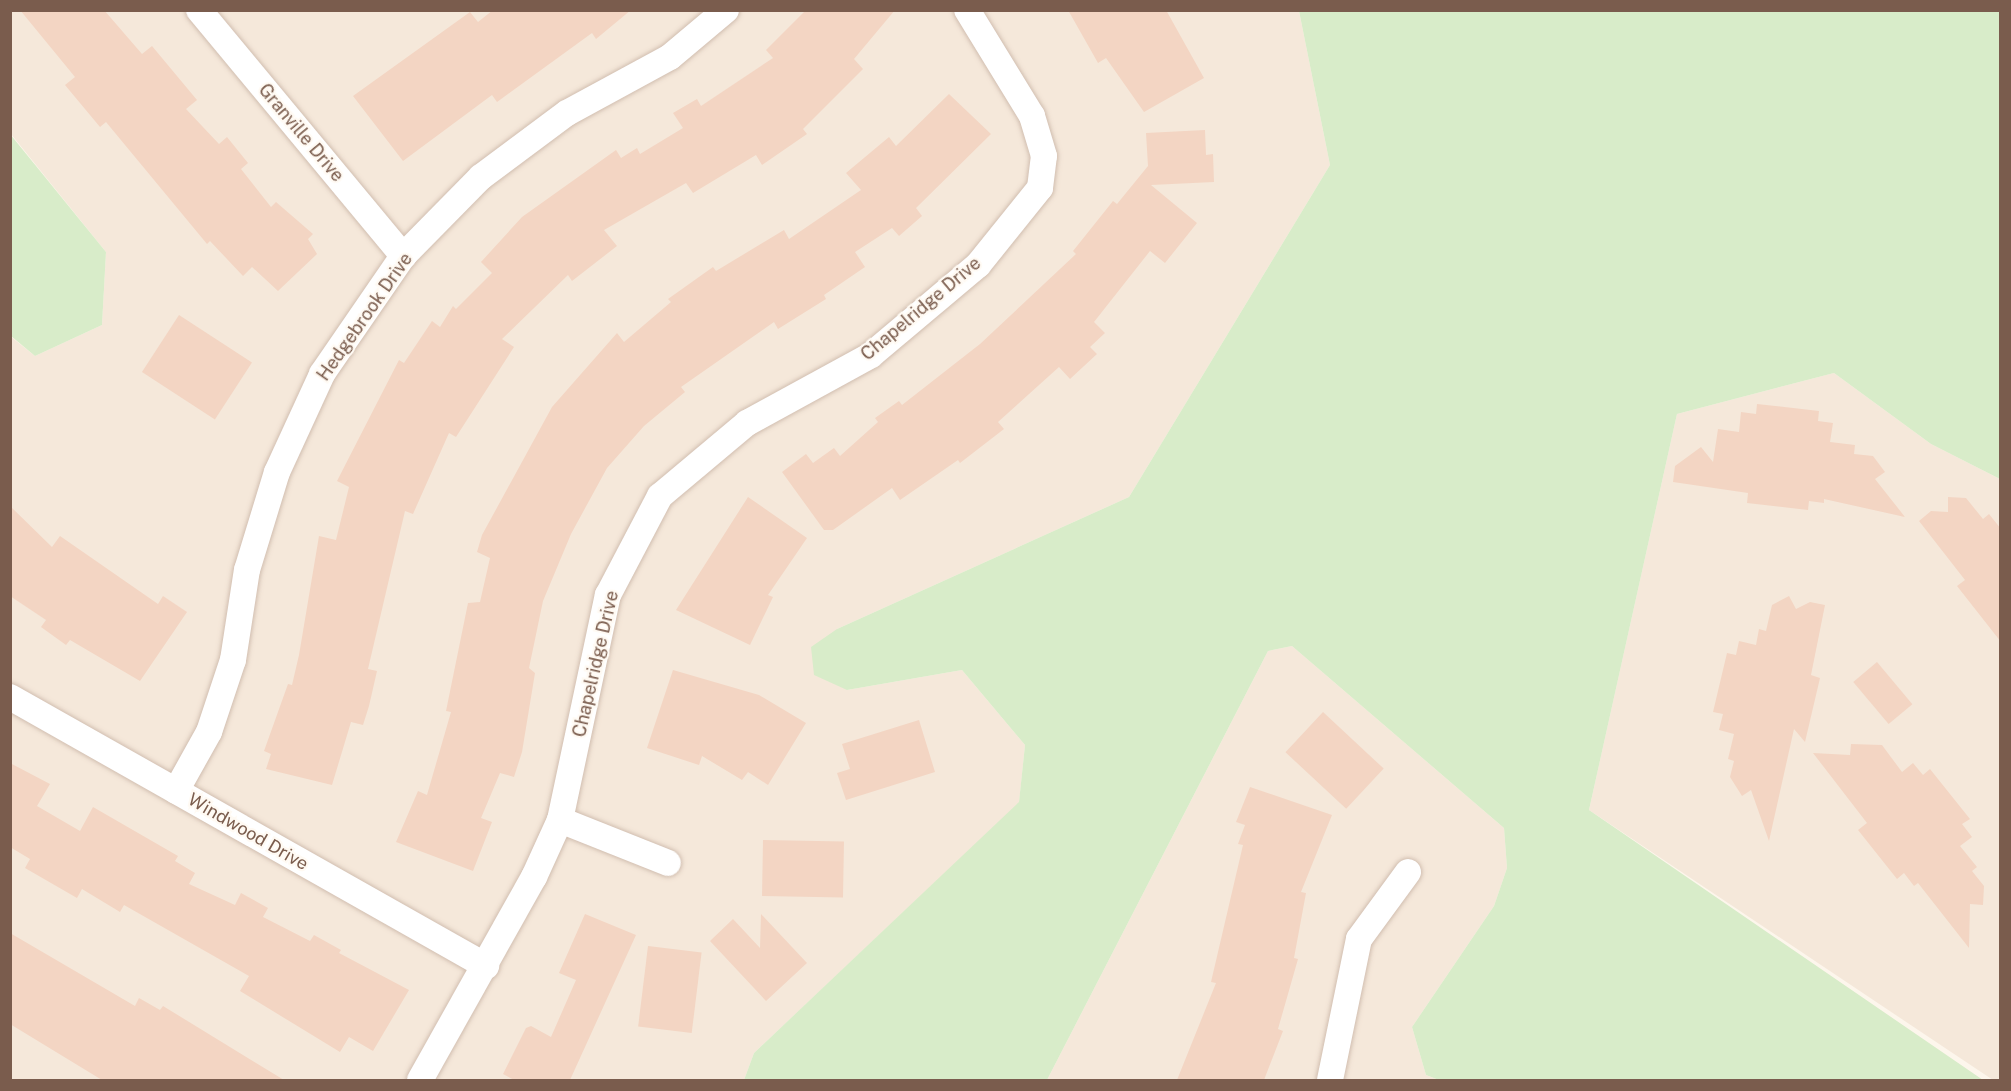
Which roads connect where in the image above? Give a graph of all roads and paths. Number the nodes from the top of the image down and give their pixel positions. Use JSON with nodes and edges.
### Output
{"nodes":[{"id":1,"x":199,"y":10,"type":"edge"},
{"id":2,"x":726,"y":10,"type":"edge"},
{"id":3,"x":967,"y":10,"type":"edge"},
{"id":4,"x":404,"y":256,"type":"junction"},
{"id":5,"x":10,"y":697,"type":"edge"},
{"id":6,"x":176,"y":791,"type":"junction"},
{"id":7,"x":560,"y":820,"type":"junction"},
{"id":8,"x":668,"y":863,"type":"dead end"},
{"id":9,"x":1408,"y":872,"type":"dead end"},
{"id":10,"x":486,"y":966,"type":"junction"},
{"id":11,"x":420,"y":1080,"type":"edge"},
{"id":12,"x":1330,"y":1080,"type":"edge"}],
"edges":[{"from":1,"to":4,"type":"street","name":"Granville Drive"},
{"from":2,"to":4,"type":"street","name":"Hedgebrook Drive"},
{"from":3,"to":7,"type":"street","name":"Chapelridge Drive"},
{"from":4,"to":6,"type":"street","name":"Hedgebrook Drive"},
{"from":5,"to":6,"type":"street","name":"Windwood Drive"},
{"from":6,"to":10,"type":"street","name":"Windwood Drive"},
{"from":7,"to":8,"type":"street"},
{"from":7,"to":10,"type":"street","name":"Chapelridge Drive"},
{"from":9,"to":12,"type":"street"},
{"from":10,"to":11,"type":"street","name":"Chapelridge Drive"}]}
